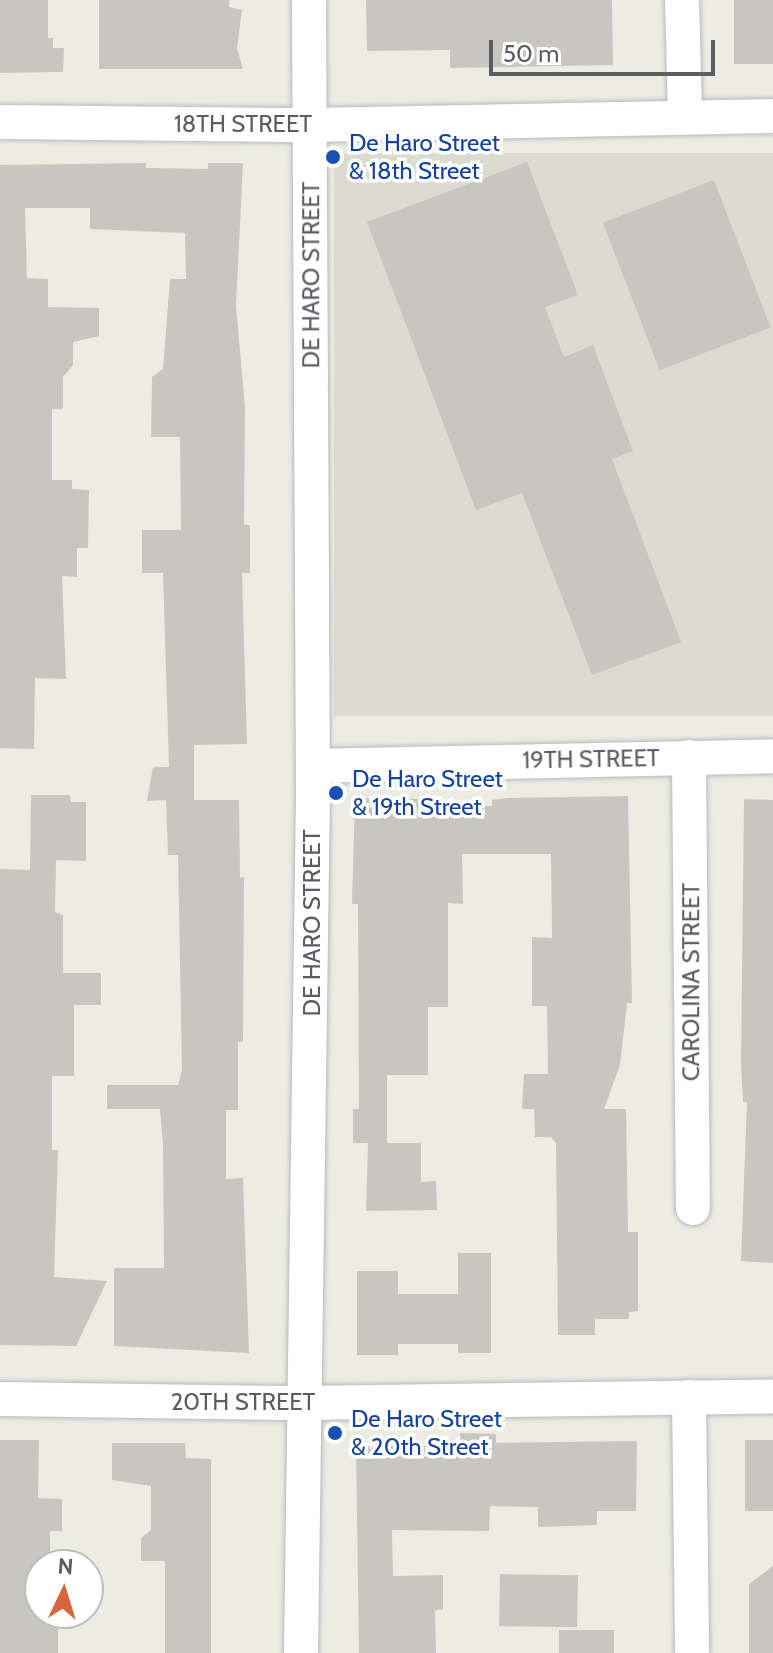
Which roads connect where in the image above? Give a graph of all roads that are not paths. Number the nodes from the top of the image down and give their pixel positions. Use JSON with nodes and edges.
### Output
{"nodes":[{"id":1,"x":309,"y":0,"type":"edge"},
{"id":2,"x":682,"y":0,"type":"edge"},
{"id":3,"x":685,"y":116,"type":"junction"},
{"id":4,"x":773,"y":116,"type":"edge"},
{"id":5,"x":0,"y":122,"type":"edge"},
{"id":6,"x":310,"y":125,"type":"junction"},
{"id":7,"x":773,"y":756,"type":"edge"},
{"id":8,"x":689,"y":757,"type":"junction"},
{"id":9,"x":313,"y":766,"type":"junction"},
{"id":10,"x":693,"y":1208,"type":"dead end"},
{"id":11,"x":773,"y":1396,"type":"edge"},
{"id":12,"x":689,"y":1397,"type":"junction"},
{"id":13,"x":0,"y":1399,"type":"edge"},
{"id":14,"x":301,"y":1403,"type":"junction"},
{"id":15,"x":301,"y":1653,"type":"edge"},
{"id":16,"x":692,"y":1653,"type":"edge"}],
"edges":[{"from":1,"to":6,"type":"street","name":"DE HARO STREET"},
{"from":2,"to":3,"type":"street"},
{"from":3,"to":4,"type":"street","name":"18TH STREET"},
{"from":3,"to":6,"type":"street","name":"18TH STREET"},
{"from":5,"to":6,"type":"street","name":"18TH STREET"},
{"from":6,"to":9,"type":"street","name":"DE HARO STREET"},
{"from":7,"to":8,"type":"street","name":"19TH STREET"},
{"from":8,"to":9,"type":"street","name":"19TH STREET"},
{"from":8,"to":10,"type":"street","name":"CAROLINA STREET"},
{"from":9,"to":14,"type":"street","name":"DE HARO STREET"},
{"from":11,"to":12,"type":"street","name":"20TH STREET"},
{"from":12,"to":14,"type":"street","name":"20TH STREET"},
{"from":12,"to":16,"type":"street"},
{"from":13,"to":14,"type":"street","name":"20TH STREET"},
{"from":14,"to":15,"type":"street","name":"DE HARO STREET"}]}
